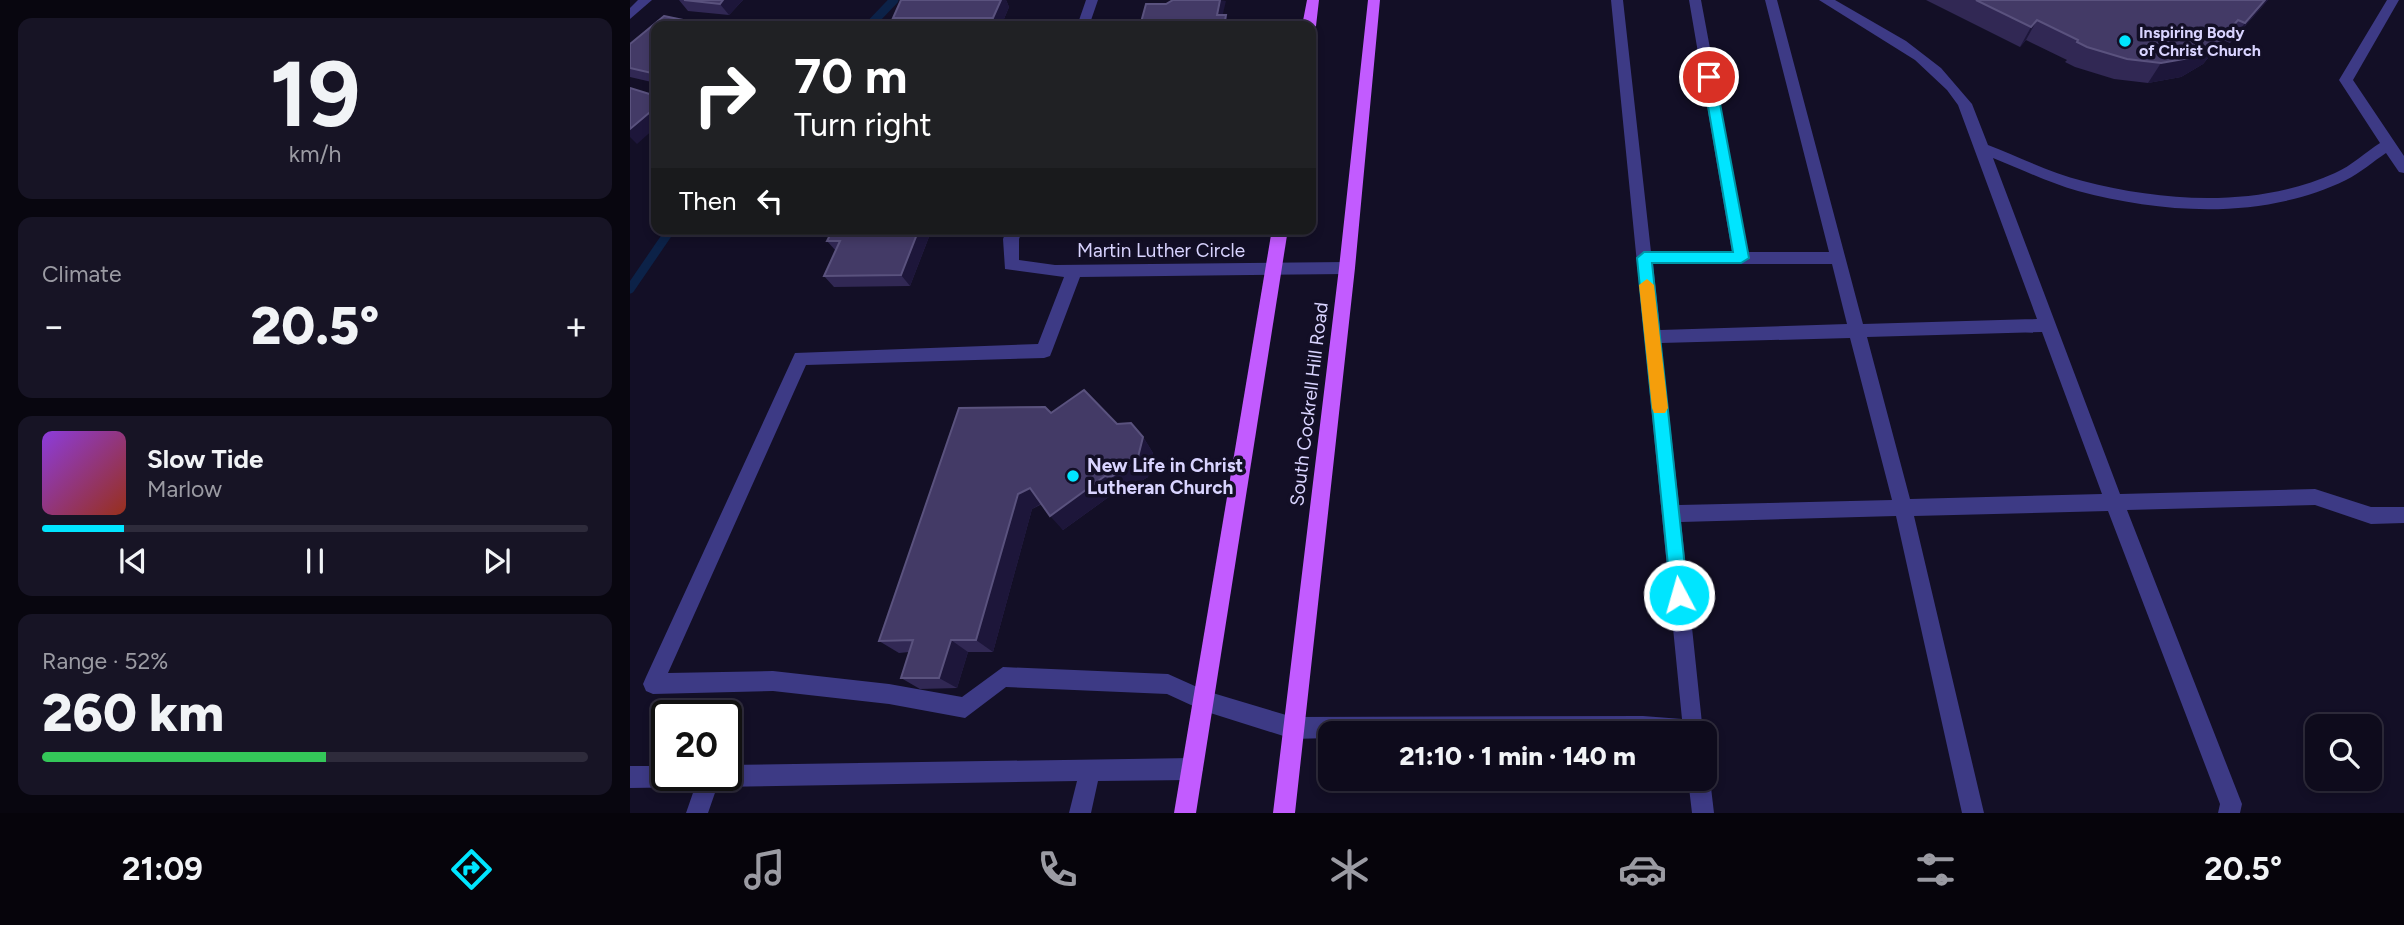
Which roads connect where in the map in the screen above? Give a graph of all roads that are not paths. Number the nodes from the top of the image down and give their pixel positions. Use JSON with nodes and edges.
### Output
{"nodes":[{"id":1,"x":646,"y":0,"type":"edge"},
{"id":2,"x":1092,"y":0,"type":"edge"},
{"id":3,"x":1313,"y":0,"type":"edge"},
{"id":4,"x":1374,"y":0,"type":"edge"},
{"id":5,"x":1616,"y":0,"type":"edge"},
{"id":6,"x":1695,"y":0,"type":"edge"},
{"id":7,"x":1770,"y":0,"type":"edge"},
{"id":8,"x":1825,"y":0,"type":"edge"},
{"id":9,"x":2393,"y":0,"type":"edge"},
{"id":10,"x":630,"y":15,"type":"edge"},
{"id":11,"x":1085,"y":21,"type":"edge"},
{"id":12,"x":1310,"y":21,"type":"edge"},
{"id":13,"x":2388,"y":144,"type":"junction"},
{"id":14,"x":1981,"y":148,"type":"junction"},
{"id":15,"x":2404,"y":168,"type":"edge"},
{"id":16,"x":1012,"y":235,"type":"edge"},
{"id":17,"x":1279,"y":235,"type":"edge"},
{"id":18,"x":1644,"y":258,"type":"junction"},
{"id":19,"x":1741,"y":258,"type":"junction"},
{"id":20,"x":1838,"y":258,"type":"junction"},
{"id":21,"x":1348,"y":268,"type":"junction"},
{"id":22,"x":1074,"y":271,"type":"junction"},
{"id":23,"x":1273,"y":271,"type":"junction"},
{"id":24,"x":2048,"y":325,"type":"junction"},
{"id":25,"x":1857,"y":332,"type":"junction"},
{"id":26,"x":1652,"y":337,"type":"junction"},
{"id":27,"x":2114,"y":502,"type":"junction"},
{"id":28,"x":1903,"y":508,"type":"junction"},
{"id":29,"x":1671,"y":514,"type":"junction"},
{"id":30,"x":2404,"y":515,"type":"edge"},
{"id":31,"x":1204,"y":701,"type":"junction"},
{"id":32,"x":1693,"y":721,"type":"edge"},
{"id":33,"x":1293,"y":728,"type":"junction"},
{"id":34,"x":1318,"y":728,"type":"edge"},
{"id":35,"x":1192,"y":769,"type":"junction"},
{"id":36,"x":1090,"y":770,"type":"junction"},
{"id":37,"x":742,"y":775,"type":"edge"},
{"id":38,"x":630,"y":777,"type":"edge"},
{"id":39,"x":651,"y":777,"type":"edge"},
{"id":40,"x":704,"y":791,"type":"edge"},
{"id":41,"x":1700,"y":791,"type":"edge"},
{"id":42,"x":697,"y":813,"type":"edge"},
{"id":43,"x":1080,"y":813,"type":"edge"},
{"id":44,"x":1185,"y":813,"type":"edge"},
{"id":45,"x":1284,"y":813,"type":"edge"},
{"id":46,"x":1703,"y":813,"type":"edge"},
{"id":47,"x":1973,"y":813,"type":"edge"},
{"id":48,"x":2229,"y":813,"type":"edge"}],
"edges":[{"from":1,"to":10,"type":"street"},
{"from":2,"to":11,"type":"street"},
{"from":3,"to":12,"type":"main road"},
{"from":4,"to":21,"type":"main road","name":"South Cockrell Hill Road"},
{"from":5,"to":18,"type":"street"},
{"from":6,"to":19,"type":"street"},
{"from":7,"to":20,"type":"street"},
{"from":8,"to":14,"type":"street"},
{"from":9,"to":13,"type":"street"},
{"from":13,"to":14,"type":"street"},
{"from":13,"to":15,"type":"street"},
{"from":14,"to":24,"type":"street"},
{"from":16,"to":22,"type":"street","name":"Martin Luther Circle"},
{"from":17,"to":23,"type":"main road"},
{"from":18,"to":19,"type":"street"},
{"from":18,"to":26,"type":"street"},
{"from":19,"to":20,"type":"street"},
{"from":20,"to":25,"type":"street"},
{"from":21,"to":23,"type":"street","name":"Martin Luther Circle"},
{"from":21,"to":33,"type":"main road","name":"South Cockrell Hill Road"},
{"from":22,"to":23,"type":"street","name":"Martin Luther Circle"},
{"from":22,"to":31,"type":"street"},
{"from":23,"to":31,"type":"main road"},
{"from":24,"to":25,"type":"street"},
{"from":24,"to":27,"type":"street"},
{"from":25,"to":26,"type":"street"},
{"from":25,"to":28,"type":"street"},
{"from":26,"to":29,"type":"street"},
{"from":27,"to":28,"type":"street"},
{"from":27,"to":30,"type":"street"},
{"from":27,"to":48,"type":"street"},
{"from":28,"to":29,"type":"street"},
{"from":28,"to":47,"type":"street"},
{"from":29,"to":32,"type":"street"},
{"from":31,"to":33,"type":"street"},
{"from":31,"to":35,"type":"main road"},
{"from":33,"to":34,"type":"street"},
{"from":33,"to":45,"type":"main road","name":"South Cockrell Hill Road"},
{"from":35,"to":36,"type":"street"},
{"from":35,"to":44,"type":"main road"},
{"from":36,"to":37,"type":"street"},
{"from":36,"to":43,"type":"street"},
{"from":38,"to":39,"type":"street"},
{"from":40,"to":42,"type":"street"},
{"from":41,"to":46,"type":"street"}]}
